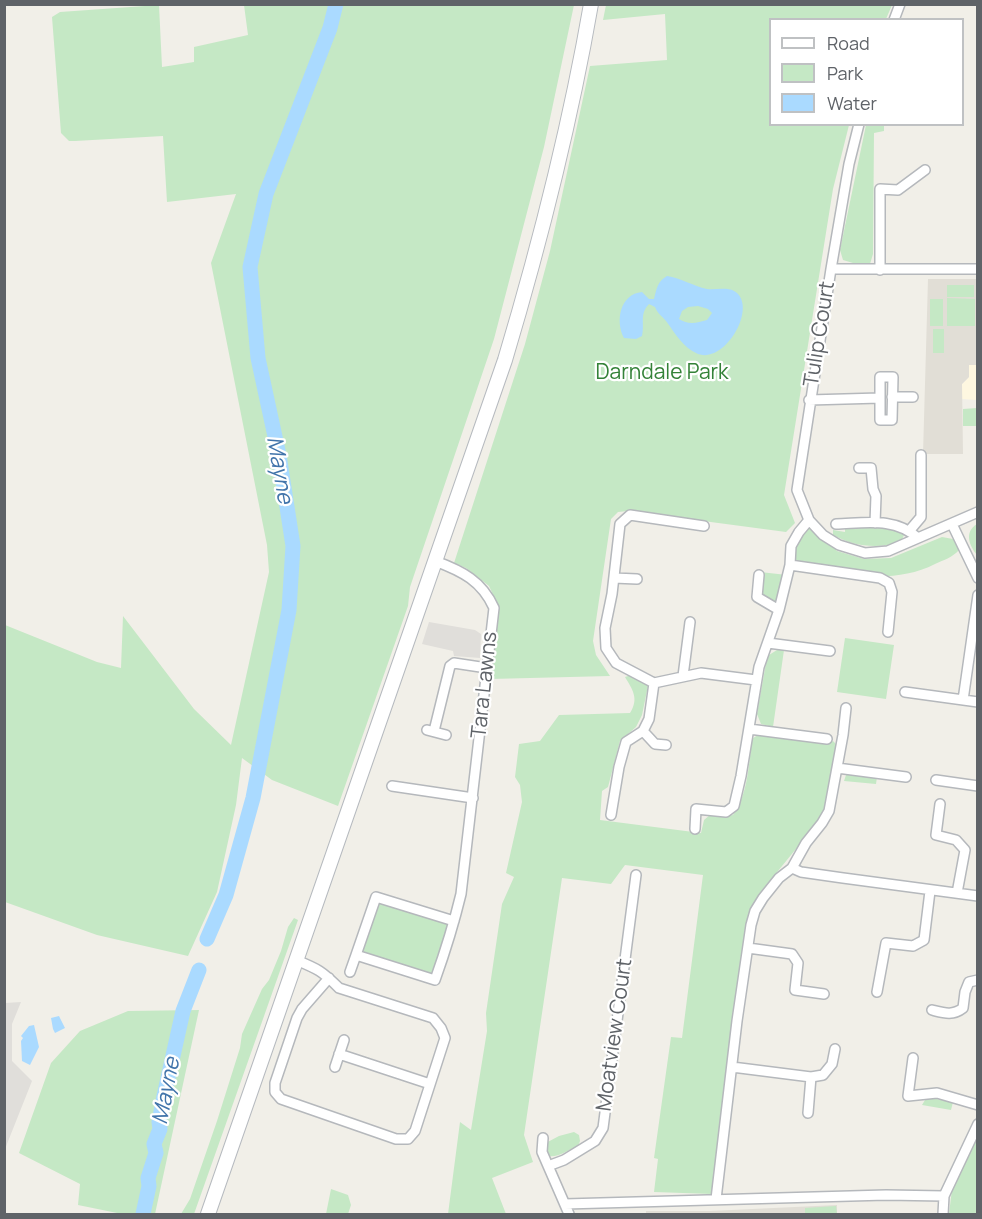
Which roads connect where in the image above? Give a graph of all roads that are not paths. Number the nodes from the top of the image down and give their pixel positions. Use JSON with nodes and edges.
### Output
{"nodes":[{"id":1,"x":591,"y":4,"type":"edge"},
{"id":2,"x":858,"y":126,"type":"edge"},
{"id":3,"x":925,"y":170,"type":"dead end"},
{"id":4,"x":831,"y":269,"type":"junction"},
{"id":5,"x":978,"y":269,"type":"edge"},
{"id":6,"x":880,"y":270,"type":"junction"},
{"id":7,"x":892,"y":397,"type":"junction"},
{"id":8,"x":880,"y":398,"type":"junction"},
{"id":9,"x":913,"y":398,"type":"dead end"},
{"id":10,"x":810,"y":400,"type":"junction"},
{"id":11,"x":921,"y":455,"type":"dead end"},
{"id":12,"x":860,"y":468,"type":"dead end"},
{"id":13,"x":978,"y":512,"type":"edge"},
{"id":14,"x":809,"y":520,"type":"junction"},
{"id":15,"x":875,"y":523,"type":"junction"},
{"id":16,"x":836,"y":524,"type":"dead end"},
{"id":17,"x":952,"y":524,"type":"junction"},
{"id":18,"x":705,"y":526,"type":"dead end"},
{"id":19,"x":910,"y":530,"type":"junction"},
{"id":20,"x":918,"y":538,"type":"junction"},
{"id":21,"x":435,"y":561,"type":"junction"},
{"id":22,"x":975,"y":562,"type":"edge"},
{"id":23,"x":790,"y":565,"type":"junction"},
{"id":24,"x":759,"y":575,"type":"dead end"},
{"id":25,"x":614,"y":578,"type":"junction"},
{"id":26,"x":978,"y":578,"type":"edge"},
{"id":27,"x":637,"y":579,"type":"dead end"},
{"id":28,"x":978,"y":595,"type":"edge"},
{"id":29,"x":779,"y":610,"type":"junction"},
{"id":30,"x":976,"y":620,"type":"edge"},
{"id":31,"x":690,"y":622,"type":"dead end"},
{"id":32,"x":888,"y":632,"type":"dead end"},
{"id":33,"x":768,"y":643,"type":"junction"},
{"id":34,"x":830,"y":651,"type":"dead end"},
{"id":35,"x":487,"y":668,"type":"junction"},
{"id":36,"x":683,"y":676,"type":"junction"},
{"id":37,"x":756,"y":680,"type":"junction"},
{"id":38,"x":654,"y":683,"type":"junction"},
{"id":39,"x":905,"y":692,"type":"dead end"},
{"id":40,"x":963,"y":700,"type":"junction"},
{"id":41,"x":978,"y":702,"type":"edge"},
{"id":42,"x":846,"y":708,"type":"dead end"},
{"id":43,"x":749,"y":729,"type":"junction"},
{"id":44,"x":643,"y":731,"type":"junction"},
{"id":45,"x":446,"y":735,"type":"dead end"},
{"id":46,"x":827,"y":739,"type":"dead end"},
{"id":47,"x":666,"y":745,"type":"dead end"},
{"id":48,"x":837,"y":768,"type":"junction"},
{"id":49,"x":906,"y":777,"type":"dead end"},
{"id":50,"x":936,"y":780,"type":"dead end"},
{"id":51,"x":392,"y":786,"type":"dead end"},
{"id":52,"x":978,"y":786,"type":"edge"},
{"id":53,"x":473,"y":798,"type":"junction"},
{"id":54,"x":940,"y":804,"type":"dead end"},
{"id":55,"x":611,"y":814,"type":"dead end"},
{"id":56,"x":695,"y":829,"type":"dead end"},
{"id":57,"x":792,"y":868,"type":"junction"},
{"id":58,"x":636,"y":875,"type":"dead end"},
{"id":59,"x":930,"y":891,"type":"junction"},
{"id":60,"x":957,"y":893,"type":"junction"},
{"id":61,"x":978,"y":896,"type":"edge"},
{"id":62,"x":454,"y":921,"type":"junction"},
{"id":63,"x":748,"y":948,"type":"junction"},
{"id":64,"x":356,"y":955,"type":"junction"},
{"id":65,"x":296,"y":960,"type":"junction"},
{"id":66,"x":350,"y":972,"type":"dead end"},
{"id":67,"x":329,"y":978,"type":"junction"},
{"id":68,"x":978,"y":980,"type":"edge"},
{"id":69,"x":877,"y":992,"type":"dead end"},
{"id":70,"x":825,"y":994,"type":"dead end"},
{"id":71,"x":933,"y":1010,"type":"dead end"},
{"id":72,"x":344,"y":1040,"type":"dead end"},
{"id":73,"x":835,"y":1049,"type":"dead end"},
{"id":74,"x":339,"y":1054,"type":"junction"},
{"id":75,"x":913,"y":1058,"type":"dead end"},
{"id":76,"x":334,"y":1067,"type":"dead end"},
{"id":77,"x":732,"y":1067,"type":"junction"},
{"id":78,"x":811,"y":1077,"type":"junction"},
{"id":79,"x":430,"y":1084,"type":"junction"},
{"id":80,"x":978,"y":1105,"type":"edge"},
{"id":81,"x":808,"y":1113,"type":"dead end"},
{"id":82,"x":978,"y":1124,"type":"edge"},
{"id":83,"x":543,"y":1138,"type":"dead end"},
{"id":84,"x":546,"y":1162,"type":"junction"},
{"id":85,"x":944,"y":1196,"type":"junction"},
{"id":86,"x":716,"y":1199,"type":"junction"},
{"id":87,"x":565,"y":1204,"type":"junction"},
{"id":88,"x":208,"y":1215,"type":"edge"},
{"id":89,"x":569,"y":1215,"type":"edge"},
{"id":90,"x":943,"y":1215,"type":"edge"}],
"edges":[{"from":1,"to":21,"type":"main road"},
{"from":2,"to":4,"type":"street","name":"Tulip Court"},
{"from":3,"to":6,"type":"street"},
{"from":4,"to":6,"type":"street"},
{"from":4,"to":10,"type":"street","name":"Tulip Court"},
{"from":5,"to":6,"type":"street"},
{"from":7,"to":8,"type":"street"},
{"from":7,"to":8,"type":"street"},
{"from":7,"to":9,"type":"street"},
{"from":8,"to":10,"type":"street","name":"Tulip Court"},
{"from":10,"to":14,"type":"street","name":"Tulip Court"},
{"from":11,"to":19,"type":"street"},
{"from":12,"to":15,"type":"street"},
{"from":13,"to":17,"type":"street"},
{"from":14,"to":20,"type":"street"},
{"from":14,"to":23,"type":"street"},
{"from":15,"to":16,"type":"street"},
{"from":15,"to":19,"type":"street"},
{"from":17,"to":20,"type":"street"},
{"from":17,"to":22,"type":"street"},
{"from":18,"to":25,"type":"street"},
{"from":19,"to":20,"type":"street"},
{"from":21,"to":35,"type":"street","name":"Tara Lawns"},
{"from":21,"to":65,"type":"main road"},
{"from":22,"to":26,"type":"street"},
{"from":23,"to":29,"type":"street"},
{"from":23,"to":32,"type":"street"},
{"from":24,"to":29,"type":"street"},
{"from":25,"to":27,"type":"street"},
{"from":25,"to":38,"type":"street"},
{"from":28,"to":30,"type":"street"},
{"from":29,"to":33,"type":"street"},
{"from":30,"to":40,"type":"street"},
{"from":31,"to":36,"type":"street"},
{"from":33,"to":34,"type":"street"},
{"from":33,"to":37,"type":"street"},
{"from":35,"to":45,"type":"street"},
{"from":35,"to":53,"type":"street","name":"Tara Lawns"},
{"from":36,"to":37,"type":"street"},
{"from":36,"to":38,"type":"street"},
{"from":37,"to":43,"type":"street"},
{"from":38,"to":44,"type":"street"},
{"from":39,"to":40,"type":"street"},
{"from":40,"to":41,"type":"street"},
{"from":42,"to":48,"type":"street"},
{"from":43,"to":46,"type":"street"},
{"from":43,"to":56,"type":"street"},
{"from":44,"to":47,"type":"street"},
{"from":44,"to":55,"type":"street"},
{"from":48,"to":49,"type":"street"},
{"from":48,"to":57,"type":"street"},
{"from":50,"to":52,"type":"street"},
{"from":51,"to":53,"type":"street"},
{"from":53,"to":62,"type":"street","name":"Tara Lawns"},
{"from":54,"to":60,"type":"street"},
{"from":57,"to":59,"type":"street"},
{"from":57,"to":63,"type":"street"},
{"from":58,"to":84,"type":"street","name":"Moatview Court"},
{"from":59,"to":60,"type":"street"},
{"from":59,"to":69,"type":"street"},
{"from":60,"to":61,"type":"street"},
{"from":62,"to":64,"type":"street"},
{"from":62,"to":64,"type":"street","name":"Tara Lawns"},
{"from":63,"to":70,"type":"street"},
{"from":63,"to":77,"type":"street"},
{"from":64,"to":66,"type":"street"},
{"from":65,"to":67,"type":"street"},
{"from":65,"to":88,"type":"main road"},
{"from":67,"to":79,"type":"street"},
{"from":67,"to":79,"type":"street"},
{"from":68,"to":71,"type":"street"},
{"from":72,"to":74,"type":"street"},
{"from":73,"to":78,"type":"street"},
{"from":74,"to":76,"type":"street"},
{"from":74,"to":79,"type":"street"},
{"from":75,"to":80,"type":"street"},
{"from":77,"to":78,"type":"street"},
{"from":77,"to":86,"type":"street"},
{"from":78,"to":81,"type":"street"},
{"from":82,"to":85,"type":"street"},
{"from":83,"to":84,"type":"street"},
{"from":84,"to":87,"type":"street"},
{"from":85,"to":86,"type":"street"},
{"from":85,"to":90,"type":"street"},
{"from":86,"to":87,"type":"street"},
{"from":87,"to":89,"type":"street"}]}
